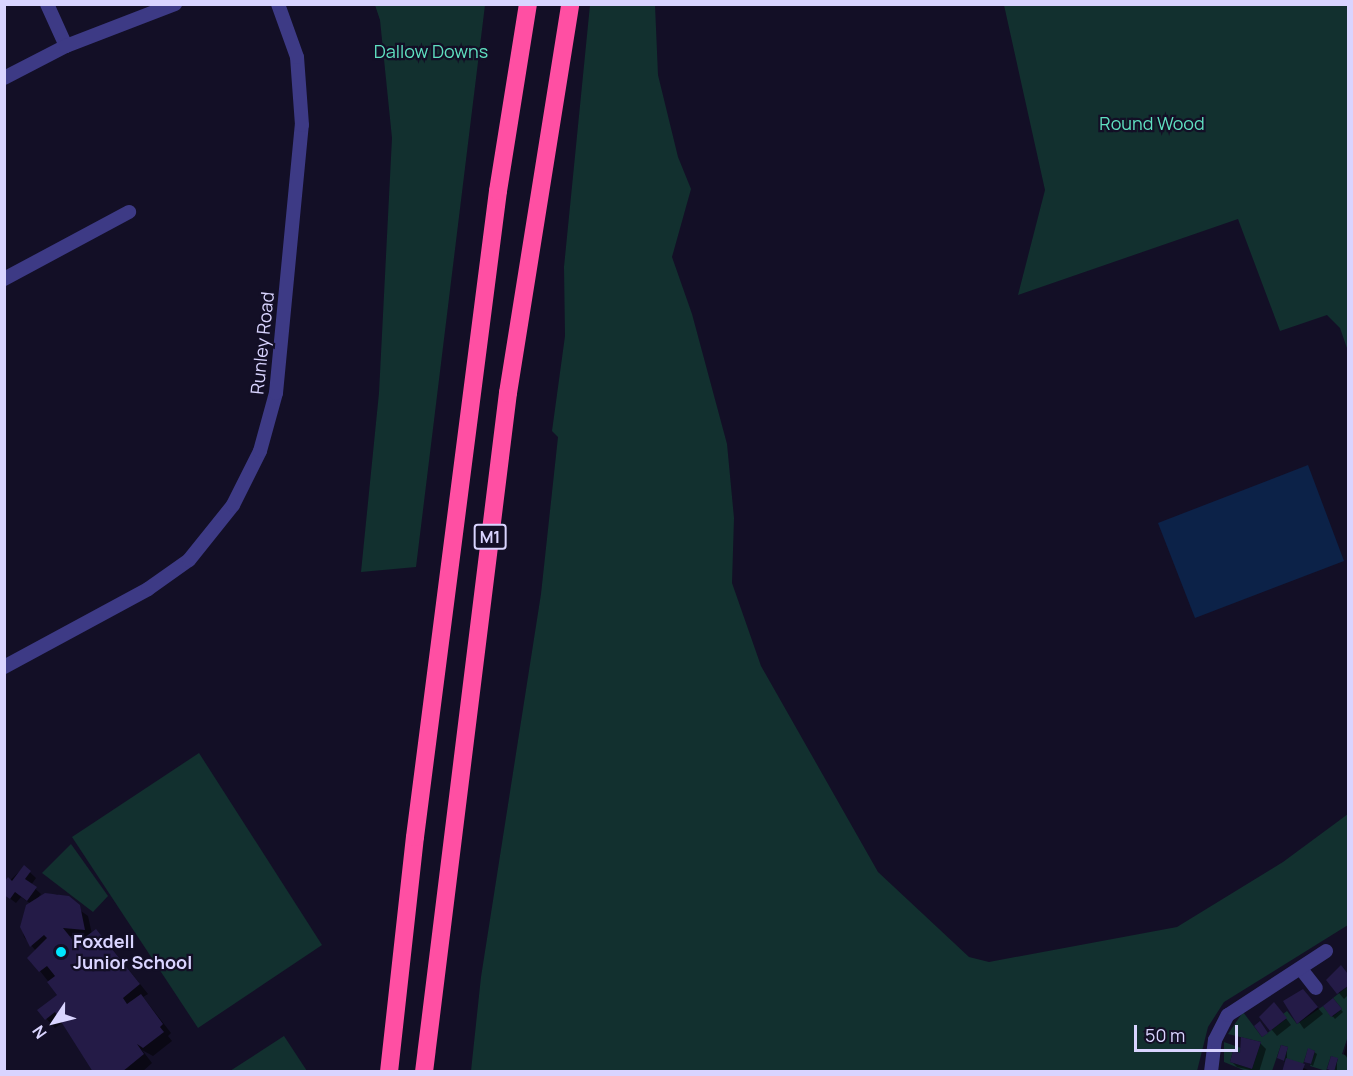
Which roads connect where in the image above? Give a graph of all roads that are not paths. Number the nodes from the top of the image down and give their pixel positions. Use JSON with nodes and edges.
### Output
{"nodes":[{"id":1,"x":47,"y":4,"type":"edge"},
{"id":2,"x":175,"y":4,"type":"edge"},
{"id":3,"x":278,"y":4,"type":"edge"},
{"id":4,"x":528,"y":4,"type":"edge"},
{"id":5,"x":570,"y":4,"type":"edge"},
{"id":6,"x":66,"y":46,"type":"junction"},
{"id":7,"x":4,"y":78,"type":"edge"},
{"id":8,"x":129,"y":212,"type":"dead end"},
{"id":9,"x":4,"y":279,"type":"edge"},
{"id":10,"x":4,"y":668,"type":"edge"},
{"id":11,"x":1326,"y":951,"type":"dead end"},
{"id":12,"x":1301,"y":969,"type":"junction"},
{"id":13,"x":1316,"y":988,"type":"dead end"},
{"id":14,"x":389,"y":1071,"type":"edge"},
{"id":15,"x":424,"y":1071,"type":"edge"},
{"id":16,"x":1212,"y":1071,"type":"edge"}],
"edges":[{"from":1,"to":6,"type":"street"},
{"from":2,"to":6,"type":"street"},
{"from":3,"to":10,"type":"street","name":"Runley Road"},
{"from":4,"to":14,"type":"highway","number":"M1"},
{"from":5,"to":15,"type":"highway","number":"M1"},
{"from":6,"to":7,"type":"street"},
{"from":8,"to":9,"type":"street"},
{"from":11,"to":12,"type":"street"},
{"from":12,"to":13,"type":"street"},
{"from":12,"to":16,"type":"street"}]}
